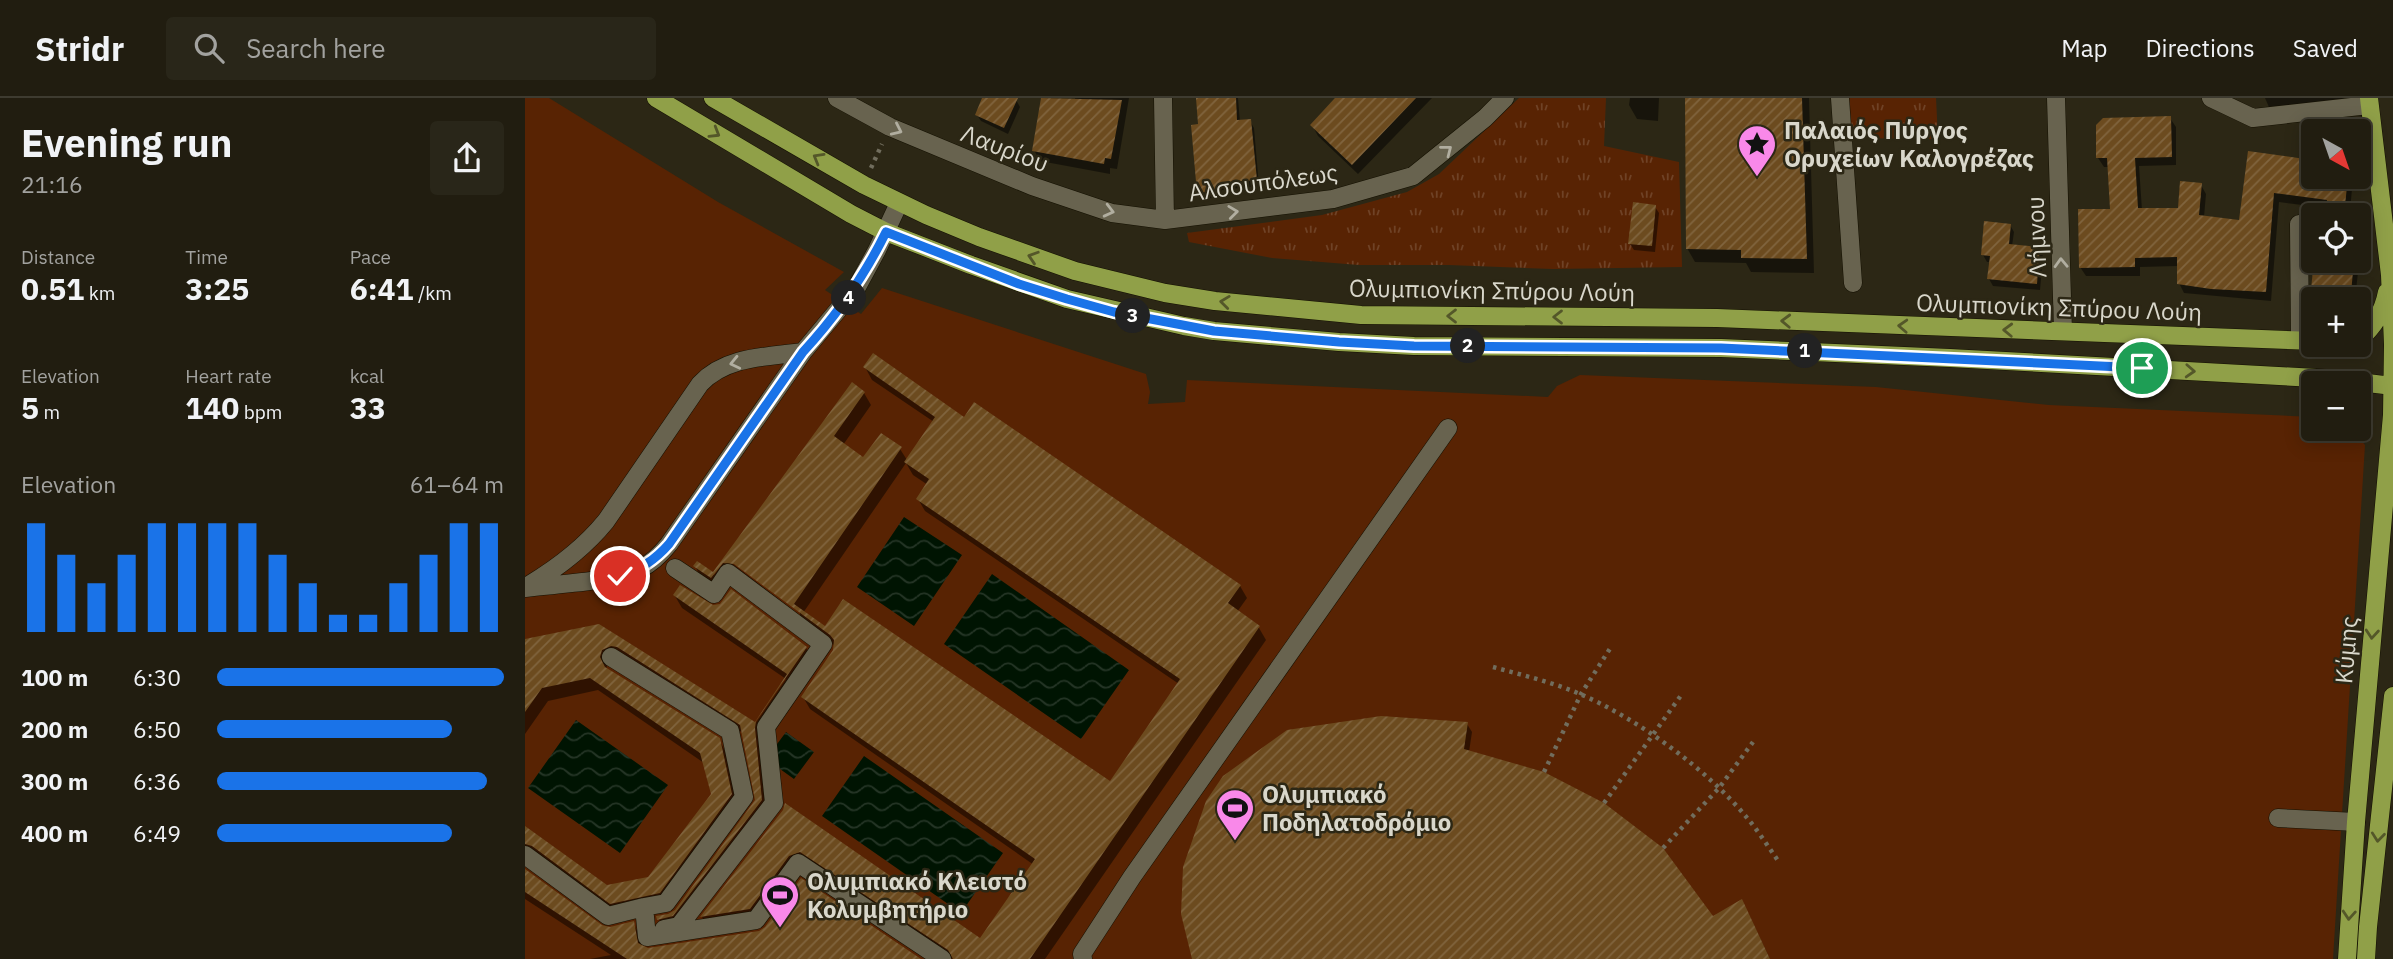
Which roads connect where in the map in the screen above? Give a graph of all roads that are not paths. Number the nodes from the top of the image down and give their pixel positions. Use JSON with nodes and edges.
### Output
{"nodes":[{"id":1,"x":656,"y":98,"type":"edge"},
{"id":2,"x":713,"y":98,"type":"edge"},
{"id":3,"x":837,"y":98,"type":"edge"},
{"id":4,"x":1163,"y":98,"type":"edge"},
{"id":5,"x":1504,"y":98,"type":"edge"},
{"id":6,"x":1840,"y":98,"type":"edge"},
{"id":7,"x":2056,"y":98,"type":"edge"},
{"id":8,"x":2211,"y":98,"type":"edge"},
{"id":9,"x":2369,"y":102,"type":"edge"},
{"id":10,"x":899,"y":203,"type":"junction"},
{"id":11,"x":1165,"y":220,"type":"junction"},
{"id":12,"x":2299,"y":224,"type":"dead end"},
{"id":13,"x":886,"y":232,"type":"junction"},
{"id":14,"x":2390,"y":275,"type":"junction"},
{"id":15,"x":1853,"y":283,"type":"dead end"},
{"id":16,"x":2303,"y":287,"type":"edge"},
{"id":17,"x":2371,"y":328,"type":"edge"},
{"id":18,"x":2063,"y":331,"type":"junction"},
{"id":19,"x":2301,"y":341,"type":"edge"},
{"id":20,"x":2371,"y":342,"type":"edge"},
{"id":21,"x":2393,"y":345,"type":"edge"},
{"id":22,"x":803,"y":352,"type":"junction"},
{"id":23,"x":2392,"y":386,"type":"edge"},
{"id":24,"x":1448,"y":428,"type":"dead end"},
{"id":25,"x":675,"y":568,"type":"dead end"},
{"id":26,"x":525,"y":588,"type":"edge"},
{"id":27,"x":611,"y":657,"type":"dead end"},
{"id":28,"x":2393,"y":696,"type":"edge"},
{"id":29,"x":2278,"y":818,"type":"dead end"},
{"id":30,"x":2356,"y":822,"type":"junction"},
{"id":31,"x":525,"y":855,"type":"edge"},
{"id":32,"x":644,"y":907,"type":"junction"},
{"id":33,"x":647,"y":933,"type":"junction"},
{"id":34,"x":1081,"y":957,"type":"edge"},
{"id":35,"x":942,"y":959,"type":"edge"},
{"id":36,"x":2347,"y":959,"type":"edge"},
{"id":37,"x":2366,"y":959,"type":"edge"}],
"edges":[{"from":1,"to":13,"type":"main road","one_way":true},
{"from":10,"to":2,"type":"main road","name":"Ολυμπιονίκη Σπύρου Λούη","one_way":true},
{"from":3,"to":11,"type":"street","name":"Λαυρίου","one_way":true},
{"from":4,"to":11,"type":"street"},
{"from":11,"to":5,"type":"street","name":"Αλσουπόλεως","one_way":true},
{"from":6,"to":15,"type":"street"},
{"from":18,"to":7,"type":"street","name":"Λήμνου","one_way":true},
{"from":8,"to":9,"type":"street"},
{"from":9,"to":14,"type":"main road","name":"Κύμης"},
{"from":10,"to":13,"type":"street"},
{"from":18,"to":10,"type":"main road","name":"Ολυμπιονίκη Σπύρου Λούη","one_way":true},
{"from":12,"to":16,"type":"street"},
{"from":13,"to":22,"type":"street"},
{"from":13,"to":23,"type":"main road","one_way":true},
{"from":14,"to":17,"type":"main road"},
{"from":14,"to":21,"type":"main road","name":"Κύμης"},
{"from":18,"to":19,"type":"main road","name":"Ολυμπιονίκη Σπύρου Λούη"},
{"from":20,"to":21,"type":"main road"},
{"from":21,"to":23,"type":"main road","name":"Κύμης"},
{"from":22,"to":26,"type":"street","one_way":true},
{"from":22,"to":26,"type":"street"},
{"from":23,"to":30,"type":"main road","name":"Κύμης","one_way":true},
{"from":24,"to":34,"type":"street"},
{"from":25,"to":33,"type":"street"},
{"from":27,"to":32,"type":"street"},
{"from":28,"to":37,"type":"main road","one_way":true},
{"from":29,"to":30,"type":"street"},
{"from":30,"to":36,"type":"main road","name":"Κύμης","one_way":true},
{"from":31,"to":32,"type":"street"},
{"from":32,"to":33,"type":"street"},
{"from":33,"to":35,"type":"street"}]}
